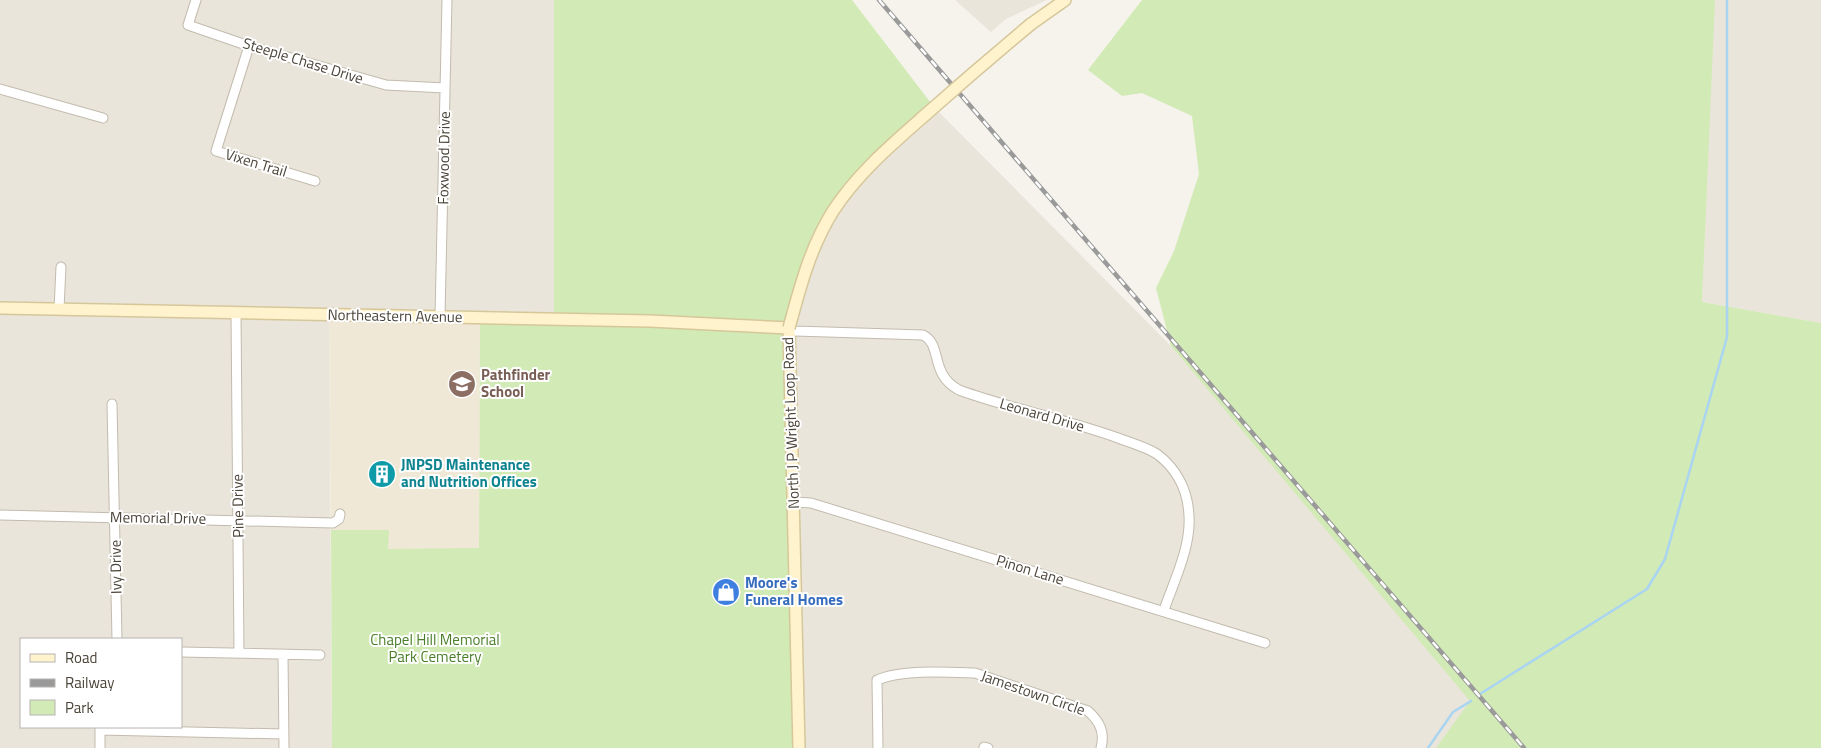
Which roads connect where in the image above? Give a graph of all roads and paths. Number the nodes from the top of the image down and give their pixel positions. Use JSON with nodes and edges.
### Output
{"nodes":[{"id":1,"x":196,"y":0,"type":"edge"},
{"id":2,"x":447,"y":0,"type":"edge"},
{"id":3,"x":1065,"y":0,"type":"edge"},
{"id":4,"x":249,"y":46,"type":"junction"},
{"id":5,"x":445,"y":88,"type":"junction"},
{"id":6,"x":0,"y":89,"type":"edge"},
{"id":7,"x":103,"y":118,"type":"dead end"},
{"id":8,"x":315,"y":181,"type":"dead end"},
{"id":9,"x":61,"y":267,"type":"dead end"},
{"id":10,"x":0,"y":308,"type":"edge"},
{"id":11,"x":59,"y":309,"type":"junction"},
{"id":12,"x":236,"y":313,"type":"junction"},
{"id":13,"x":440,"y":316,"type":"junction"},
{"id":14,"x":789,"y":328,"type":"junction"},
{"id":15,"x":112,"y":404,"type":"dead end"},
{"id":16,"x":794,"y":502,"type":"junction"},
{"id":17,"x":340,"y":514,"type":"dead end"},
{"id":18,"x":0,"y":515,"type":"edge"},
{"id":19,"x":115,"y":518,"type":"junction"},
{"id":20,"x":238,"y":520,"type":"junction"},
{"id":21,"x":1164,"y":610,"type":"junction"},
{"id":22,"x":117,"y":638,"type":"edge"},
{"id":23,"x":1265,"y":643,"type":"dead end"},
{"id":24,"x":182,"y":652,"type":"edge"},
{"id":25,"x":239,"y":653,"type":"junction"},
{"id":26,"x":283,"y":654,"type":"junction"},
{"id":27,"x":320,"y":655,"type":"dead end"},
{"id":28,"x":100,"y":728,"type":"edge"},
{"id":29,"x":284,"y":734,"type":"junction"},
{"id":30,"x":100,"y":748,"type":"edge"},
{"id":31,"x":284,"y":748,"type":"edge"},
{"id":32,"x":800,"y":748,"type":"edge"},
{"id":33,"x":878,"y":748,"type":"edge"},
{"id":34,"x":1101,"y":748,"type":"edge"}],
"edges":[{"from":1,"to":4,"type":"street","name":"Steeple Chase Drive"},
{"from":2,"to":5,"type":"street","name":"Foxwood Drive"},
{"from":3,"to":14,"type":"main road","name":"North J P Wright Loop Road","bridge":true},
{"from":4,"to":5,"type":"street","name":"Steeple Chase Drive"},
{"from":4,"to":8,"type":"street","name":"Vixen Trail"},
{"from":5,"to":13,"type":"street","name":"Foxwood Drive"},
{"from":6,"to":7,"type":"street"},
{"from":9,"to":11,"type":"street"},
{"from":10,"to":11,"type":"main road","name":"Northeastern Avenue"},
{"from":11,"to":12,"type":"main road","name":"Northeastern Avenue"},
{"from":12,"to":13,"type":"main road","name":"Northeastern Avenue"},
{"from":12,"to":20,"type":"street","name":"Pine Drive"},
{"from":13,"to":14,"type":"main road","name":"Northeastern Avenue"},
{"from":14,"to":16,"type":"main road","name":"North J P Wright Loop Road"},
{"from":14,"to":21,"type":"street","name":"Leonard Drive"},
{"from":15,"to":19,"type":"street","name":"Ivy Drive"},
{"from":16,"to":21,"type":"street","name":"Pinon Lane"},
{"from":16,"to":32,"type":"main road","name":"North J P Wright Loop Road"},
{"from":17,"to":20,"type":"street","name":"Memorial Drive"},
{"from":18,"to":19,"type":"street","name":"Memorial Drive"},
{"from":19,"to":20,"type":"street","name":"Memorial Drive"},
{"from":19,"to":22,"type":"street","name":"Ivy Drive"},
{"from":20,"to":25,"type":"street","name":"Pine Drive"},
{"from":21,"to":23,"type":"street","name":"Pinon Lane"},
{"from":24,"to":25,"type":"street"},
{"from":25,"to":26,"type":"street"},
{"from":26,"to":27,"type":"street"},
{"from":26,"to":29,"type":"street"},
{"from":28,"to":29,"type":"street"},
{"from":28,"to":30,"type":"street"},
{"from":29,"to":31,"type":"street"},
{"from":33,"to":34,"type":"street","name":"Jamestown Circle"}]}
